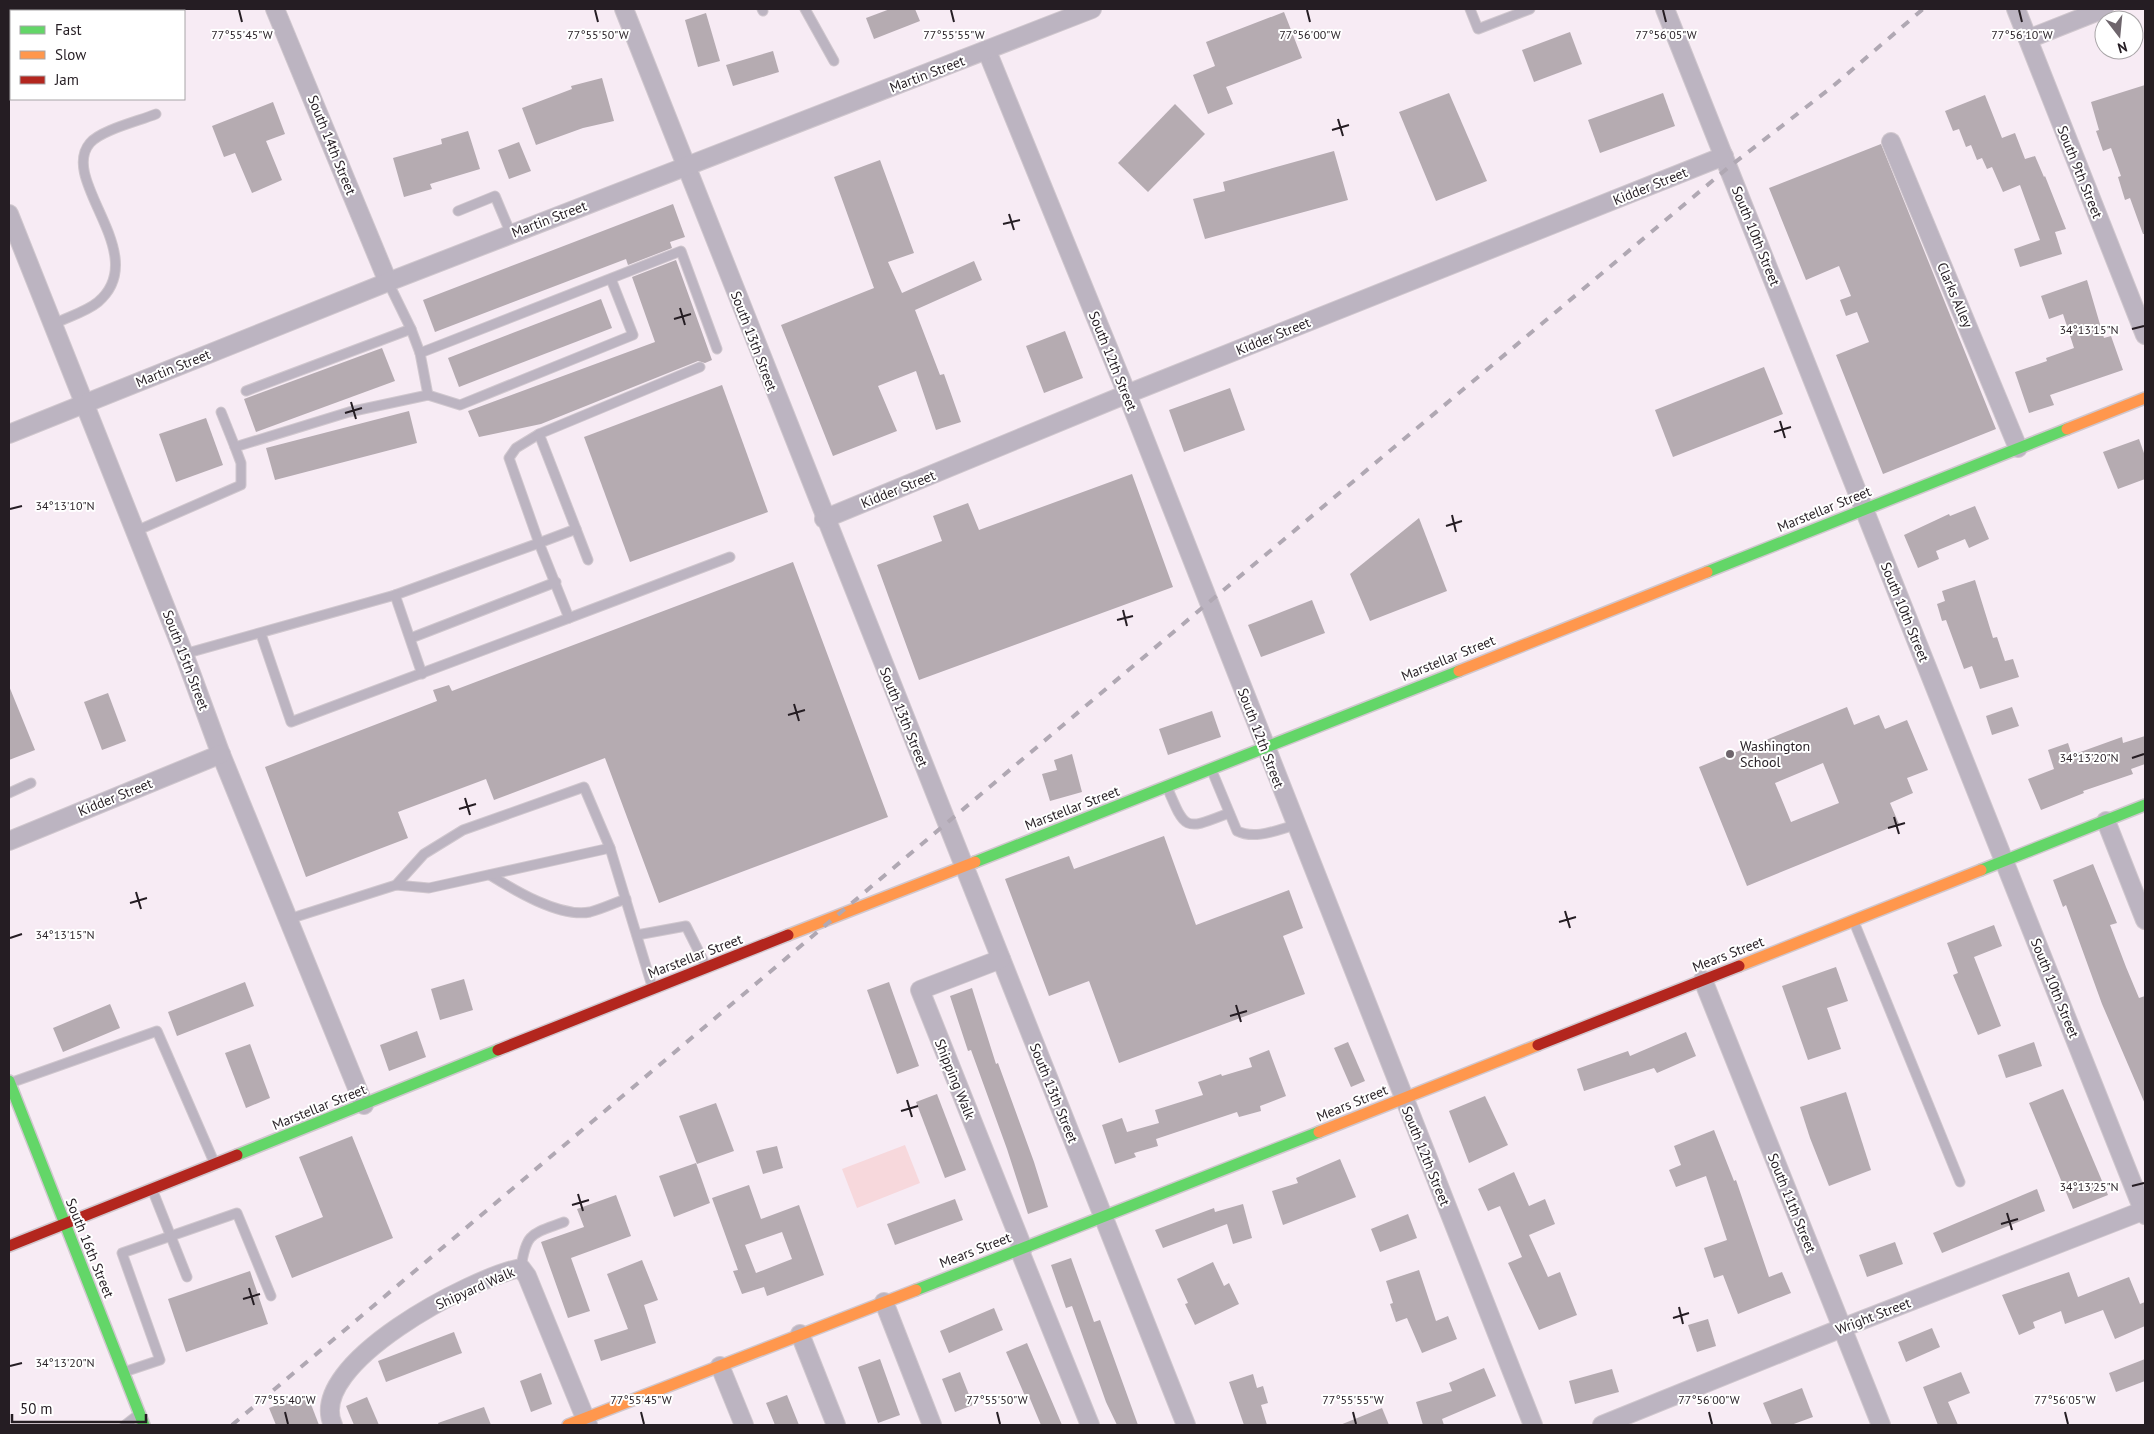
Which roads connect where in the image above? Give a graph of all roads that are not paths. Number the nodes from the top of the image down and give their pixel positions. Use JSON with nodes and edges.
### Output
{"nodes":[{"id":1,"x":276,"y":9,"type":"edge"},
{"id":2,"x":624,"y":9,"type":"edge"},
{"id":3,"x":805,"y":9,"type":"edge"},
{"id":4,"x":1092,"y":9,"type":"edge"},
{"id":5,"x":1470,"y":9,"type":"edge"},
{"id":6,"x":1530,"y":9,"type":"edge"},
{"id":7,"x":1665,"y":9,"type":"edge"},
{"id":8,"x":2016,"y":9,"type":"edge"},
{"id":9,"x":2104,"y":9,"type":"edge"},
{"id":10,"x":2028,"y":39,"type":"junction"},
{"id":11,"x":987,"y":51,"type":"junction"},
{"id":12,"x":834,"y":61,"type":"dead end"},
{"id":13,"x":156,"y":114,"type":"dead end"},
{"id":14,"x":1891,"y":142,"type":"dead end"},
{"id":15,"x":1724,"y":156,"type":"junction"},
{"id":16,"x":686,"y":166,"type":"junction"},
{"id":17,"x":458,"y":211,"type":"dead end"},
{"id":18,"x":9,"y":214,"type":"edge"},
{"id":19,"x":511,"y":234,"type":"junction"},
{"id":20,"x":611,"y":279,"type":"junction"},
{"id":21,"x":388,"y":282,"type":"junction"},
{"id":22,"x":54,"y":324,"type":"junction"},
{"id":23,"x":411,"y":329,"type":"junction"},
{"id":24,"x":2145,"y":335,"type":"edge"},
{"id":25,"x":717,"y":349,"type":"dead end"},
{"id":26,"x":420,"y":353,"type":"junction"},
{"id":27,"x":700,"y":367,"type":"dead end"},
{"id":28,"x":246,"y":391,"type":"dead end"},
{"id":29,"x":1127,"y":394,"type":"junction"},
{"id":30,"x":428,"y":395,"type":"junction"},
{"id":31,"x":2145,"y":398,"type":"edge"},
{"id":32,"x":86,"y":403,"type":"junction"},
{"id":33,"x":220,"y":412,"type":"dead end"},
{"id":34,"x":9,"y":434,"type":"edge"},
{"id":35,"x":539,"y":434,"type":"junction"},
{"id":36,"x":235,"y":448,"type":"junction"},
{"id":37,"x":2018,"y":448,"type":"junction"},
{"id":38,"x":1864,"y":509,"type":"junction"},
{"id":39,"x":824,"y":519,"type":"junction"},
{"id":40,"x":576,"y":529,"type":"junction"},
{"id":41,"x":136,"y":531,"type":"junction"},
{"id":42,"x":538,"y":543,"type":"junction"},
{"id":43,"x":730,"y":557,"type":"dead end"},
{"id":44,"x":588,"y":560,"type":"dead end"},
{"id":45,"x":556,"y":582,"type":"junction"},
{"id":46,"x":395,"y":595,"type":"junction"},
{"id":47,"x":569,"y":618,"type":"junction"},
{"id":48,"x":261,"y":634,"type":"junction"},
{"id":49,"x":411,"y":638,"type":"junction"},
{"id":50,"x":184,"y":654,"type":"junction"},
{"id":51,"x":422,"y":674,"type":"junction"},
{"id":52,"x":1265,"y":747,"type":"junction"},
{"id":53,"x":221,"y":754,"type":"junction"},
{"id":54,"x":1211,"y":768,"type":"junction"},
{"id":55,"x":31,"y":783,"type":"dead end"},
{"id":56,"x":1167,"y":787,"type":"junction"},
{"id":57,"x":9,"y":793,"type":"edge"},
{"id":58,"x":2145,"y":805,"type":"edge"},
{"id":59,"x":1229,"y":813,"type":"junction"},
{"id":60,"x":2106,"y":821,"type":"junction"},
{"id":61,"x":1295,"y":825,"type":"junction"},
{"id":62,"x":9,"y":841,"type":"edge"},
{"id":63,"x":610,"y":848,"type":"junction"},
{"id":64,"x":2004,"y":862,"type":"junction"},
{"id":65,"x":963,"y":867,"type":"junction"},
{"id":66,"x":490,"y":875,"type":"junction"},
{"id":67,"x":396,"y":885,"type":"junction"},
{"id":68,"x":626,"y":899,"type":"junction"},
{"id":69,"x":288,"y":919,"type":"junction"},
{"id":70,"x":2145,"y":920,"type":"edge"},
{"id":71,"x":1854,"y":922,"type":"junction"},
{"id":72,"x":637,"y":935,"type":"junction"},
{"id":73,"x":1001,"y":960,"type":"junction"},
{"id":74,"x":706,"y":968,"type":"junction"},
{"id":75,"x":1703,"y":980,"type":"junction"},
{"id":76,"x":653,"y":988,"type":"junction"},
{"id":77,"x":9,"y":1082,"type":"edge"},
{"id":78,"x":1403,"y":1099,"type":"junction"},
{"id":79,"x":364,"y":1105,"type":"junction"},
{"id":80,"x":214,"y":1164,"type":"junction"},
{"id":81,"x":1960,"y":1182,"type":"dead end"},
{"id":82,"x":152,"y":1189,"type":"junction"},
{"id":83,"x":2145,"y":1212,"type":"edge"},
{"id":84,"x":1103,"y":1217,"type":"junction"},
{"id":85,"x":564,"y":1222,"type":"dead end"},
{"id":86,"x":64,"y":1224,"type":"junction"},
{"id":87,"x":170,"y":1234,"type":"junction"},
{"id":88,"x":9,"y":1246,"type":"edge"},
{"id":89,"x":1021,"y":1248,"type":"junction"},
{"id":90,"x":521,"y":1268,"type":"junction"},
{"id":91,"x":187,"y":1277,"type":"dead end"},
{"id":92,"x":271,"y":1296,"type":"dead end"},
{"id":93,"x":884,"y":1302,"type":"junction"},
{"id":94,"x":1842,"y":1328,"type":"junction"},
{"id":95,"x":800,"y":1334,"type":"junction"},
{"id":96,"x":720,"y":1366,"type":"junction"},
{"id":97,"x":123,"y":1372,"type":"junction"},
{"id":98,"x":140,"y":1414,"type":"junction"},
{"id":99,"x":587,"y":1422,"type":"edge"},
{"id":100,"x":125,"y":1425,"type":"edge"},
{"id":101,"x":144,"y":1425,"type":"edge"},
{"id":102,"x":333,"y":1425,"type":"edge"},
{"id":103,"x":568,"y":1425,"type":"edge"},
{"id":104,"x":744,"y":1425,"type":"edge"},
{"id":105,"x":836,"y":1425,"type":"edge"},
{"id":106,"x":932,"y":1425,"type":"edge"},
{"id":107,"x":1090,"y":1425,"type":"edge"},
{"id":108,"x":1186,"y":1425,"type":"edge"},
{"id":109,"x":1533,"y":1425,"type":"edge"},
{"id":110,"x":1602,"y":1425,"type":"edge"},
{"id":111,"x":1880,"y":1425,"type":"edge"}],
"edges":[{"from":1,"to":21,"type":"street","name":"South 14th Street"},
{"from":2,"to":16,"type":"street","name":"South 13th Street"},
{"from":3,"to":12,"type":"lane"},
{"from":4,"to":11,"type":"street","name":"Martin Street"},
{"from":5,"to":6,"type":"lane"},
{"from":7,"to":15,"type":"street","name":"South 10th Street"},
{"from":8,"to":10,"type":"street","name":"South 9th Street"},
{"from":9,"to":10,"type":"street"},
{"from":10,"to":24,"type":"street","name":"South 9th Street"},
{"from":11,"to":16,"type":"street","name":"Martin Street"},
{"from":11,"to":29,"type":"street","name":"South 12th Street"},
{"from":13,"to":22,"type":"lane"},
{"from":14,"to":37,"type":"street","name":"Clarks Alley"},
{"from":15,"to":29,"type":"street","name":"Kidder Street"},
{"from":15,"to":38,"type":"street","name":"South 10th Street"},
{"from":16,"to":19,"type":"street","name":"Martin Street"},
{"from":16,"to":39,"type":"street","name":"South 13th Street"},
{"from":17,"to":19,"type":"lane"},
{"from":18,"to":22,"type":"street","name":"South 15th Street"},
{"from":19,"to":21,"type":"street","name":"Martin Street"},
{"from":20,"to":25,"type":"lane"},
{"from":20,"to":26,"type":"lane"},
{"from":20,"to":30,"type":"lane"},
{"from":21,"to":23,"type":"lane"},
{"from":21,"to":32,"type":"street","name":"Martin Street"},
{"from":22,"to":32,"type":"street","name":"South 15th Street"},
{"from":23,"to":26,"type":"lane"},
{"from":23,"to":28,"type":"lane"},
{"from":26,"to":30,"type":"lane"},
{"from":27,"to":35,"type":"lane"},
{"from":29,"to":39,"type":"street","name":"Kidder Street"},
{"from":29,"to":52,"type":"street","name":"South 12th Street"},
{"from":30,"to":36,"type":"lane"},
{"from":31,"to":37,"type":"street","name":"Marstellar Street"},
{"from":32,"to":34,"type":"street","name":"Martin Street"},
{"from":32,"to":41,"type":"street","name":"South 15th Street"},
{"from":33,"to":36,"type":"lane"},
{"from":35,"to":40,"type":"lane"},
{"from":35,"to":42,"type":"lane"},
{"from":36,"to":41,"type":"lane"},
{"from":37,"to":38,"type":"street","name":"Marstellar Street"},
{"from":38,"to":52,"type":"street","name":"Marstellar Street"},
{"from":38,"to":64,"type":"street","name":"South 10th Street"},
{"from":39,"to":65,"type":"street","name":"South 13th Street"},
{"from":40,"to":42,"type":"lane"},
{"from":40,"to":44,"type":"lane"},
{"from":41,"to":50,"type":"street","name":"South 15th Street"},
{"from":42,"to":45,"type":"lane"},
{"from":42,"to":46,"type":"lane"},
{"from":43,"to":47,"type":"lane"},
{"from":45,"to":47,"type":"lane"},
{"from":45,"to":49,"type":"lane"},
{"from":46,"to":48,"type":"lane"},
{"from":46,"to":49,"type":"lane"},
{"from":47,"to":51,"type":"lane"},
{"from":48,"to":50,"type":"lane"},
{"from":48,"to":51,"type":"lane"},
{"from":49,"to":51,"type":"lane"},
{"from":50,"to":53,"type":"street","name":"South 15th Street"},
{"from":52,"to":54,"type":"street","name":"Marstellar Street"},
{"from":52,"to":61,"type":"street","name":"South 12th Street"},
{"from":53,"to":62,"type":"street","name":"Kidder Street"},
{"from":53,"to":69,"type":"street","name":"South 15th Street"},
{"from":54,"to":56,"type":"street","name":"Marstellar Street"},
{"from":54,"to":59,"type":"lane"},
{"from":55,"to":57,"type":"lane"},
{"from":56,"to":59,"type":"lane"},
{"from":56,"to":65,"type":"street","name":"Marstellar Street"},
{"from":58,"to":60,"type":"street","name":"Mears Street"},
{"from":59,"to":61,"type":"lane"},
{"from":60,"to":64,"type":"street","name":"Mears Street"},
{"from":60,"to":70,"type":"street"},
{"from":61,"to":78,"type":"street","name":"South 12th Street"},
{"from":63,"to":66,"type":"lane"},
{"from":63,"to":67,"type":"lane"},
{"from":63,"to":68,"type":"lane"},
{"from":64,"to":71,"type":"street","name":"Mears Street"},
{"from":64,"to":83,"type":"street","name":"South 10th Street"},
{"from":65,"to":73,"type":"street","name":"South 13th Street"},
{"from":65,"to":74,"type":"street","name":"Marstellar Street"},
{"from":66,"to":67,"type":"lane"},
{"from":66,"to":68,"type":"lane"},
{"from":67,"to":69,"type":"lane"},
{"from":68,"to":72,"type":"lane"},
{"from":69,"to":79,"type":"street","name":"South 15th Street"},
{"from":71,"to":75,"type":"street","name":"Mears Street"},
{"from":71,"to":81,"type":"lane"},
{"from":72,"to":74,"type":"lane"},
{"from":72,"to":76,"type":"lane"},
{"from":73,"to":84,"type":"street","name":"South 13th Street"},
{"from":73,"to":89,"type":"street","name":"Shipping Walk"},
{"from":74,"to":76,"type":"street","name":"Marstellar Street"},
{"from":75,"to":78,"type":"street","name":"Mears Street"},
{"from":75,"to":94,"type":"street","name":"South 11th Street"},
{"from":76,"to":79,"type":"street","name":"Marstellar Street"},
{"from":77,"to":80,"type":"lane"},
{"from":77,"to":86,"type":"street","name":"South 16th Street"},
{"from":78,"to":84,"type":"street","name":"Mears Street"},
{"from":78,"to":109,"type":"street","name":"South 12th Street"},
{"from":79,"to":80,"type":"street","name":"Marstellar Street"},
{"from":80,"to":82,"type":"street","name":"Marstellar Street"},
{"from":82,"to":86,"type":"street","name":"Marstellar Street"},
{"from":82,"to":87,"type":"lane"},
{"from":83,"to":94,"type":"street","name":"Wright Street"},
{"from":84,"to":89,"type":"street","name":"Mears Street"},
{"from":84,"to":108,"type":"street","name":"South 13th Street"},
{"from":85,"to":90,"type":"lane"},
{"from":86,"to":88,"type":"street","name":"Marstellar Street"},
{"from":86,"to":97,"type":"street","name":"South 16th Street"},
{"from":87,"to":91,"type":"lane"},
{"from":87,"to":92,"type":"lane"},
{"from":87,"to":97,"type":"lane"},
{"from":89,"to":93,"type":"street","name":"Mears Street"},
{"from":89,"to":107,"type":"street","name":"Shipping Walk"},
{"from":90,"to":99,"type":"street","name":"Shipyard Walk"},
{"from":90,"to":102,"type":"street","name":"Shipyard Walk"},
{"from":93,"to":95,"type":"street","name":"Mears Street"},
{"from":93,"to":106,"type":"street"},
{"from":94,"to":110,"type":"street","name":"Wright Street"},
{"from":94,"to":111,"type":"street","name":"South 11th Street"},
{"from":95,"to":96,"type":"street","name":"Mears Street"},
{"from":95,"to":105,"type":"street"},
{"from":96,"to":99,"type":"street","name":"Mears Street"},
{"from":96,"to":104,"type":"street"},
{"from":97,"to":98,"type":"street","name":"South 16th Street"},
{"from":98,"to":100,"type":"lane"},
{"from":98,"to":101,"type":"street","name":"South 16th Street"},
{"from":99,"to":103,"type":"street","name":"Mears Street"}]}
